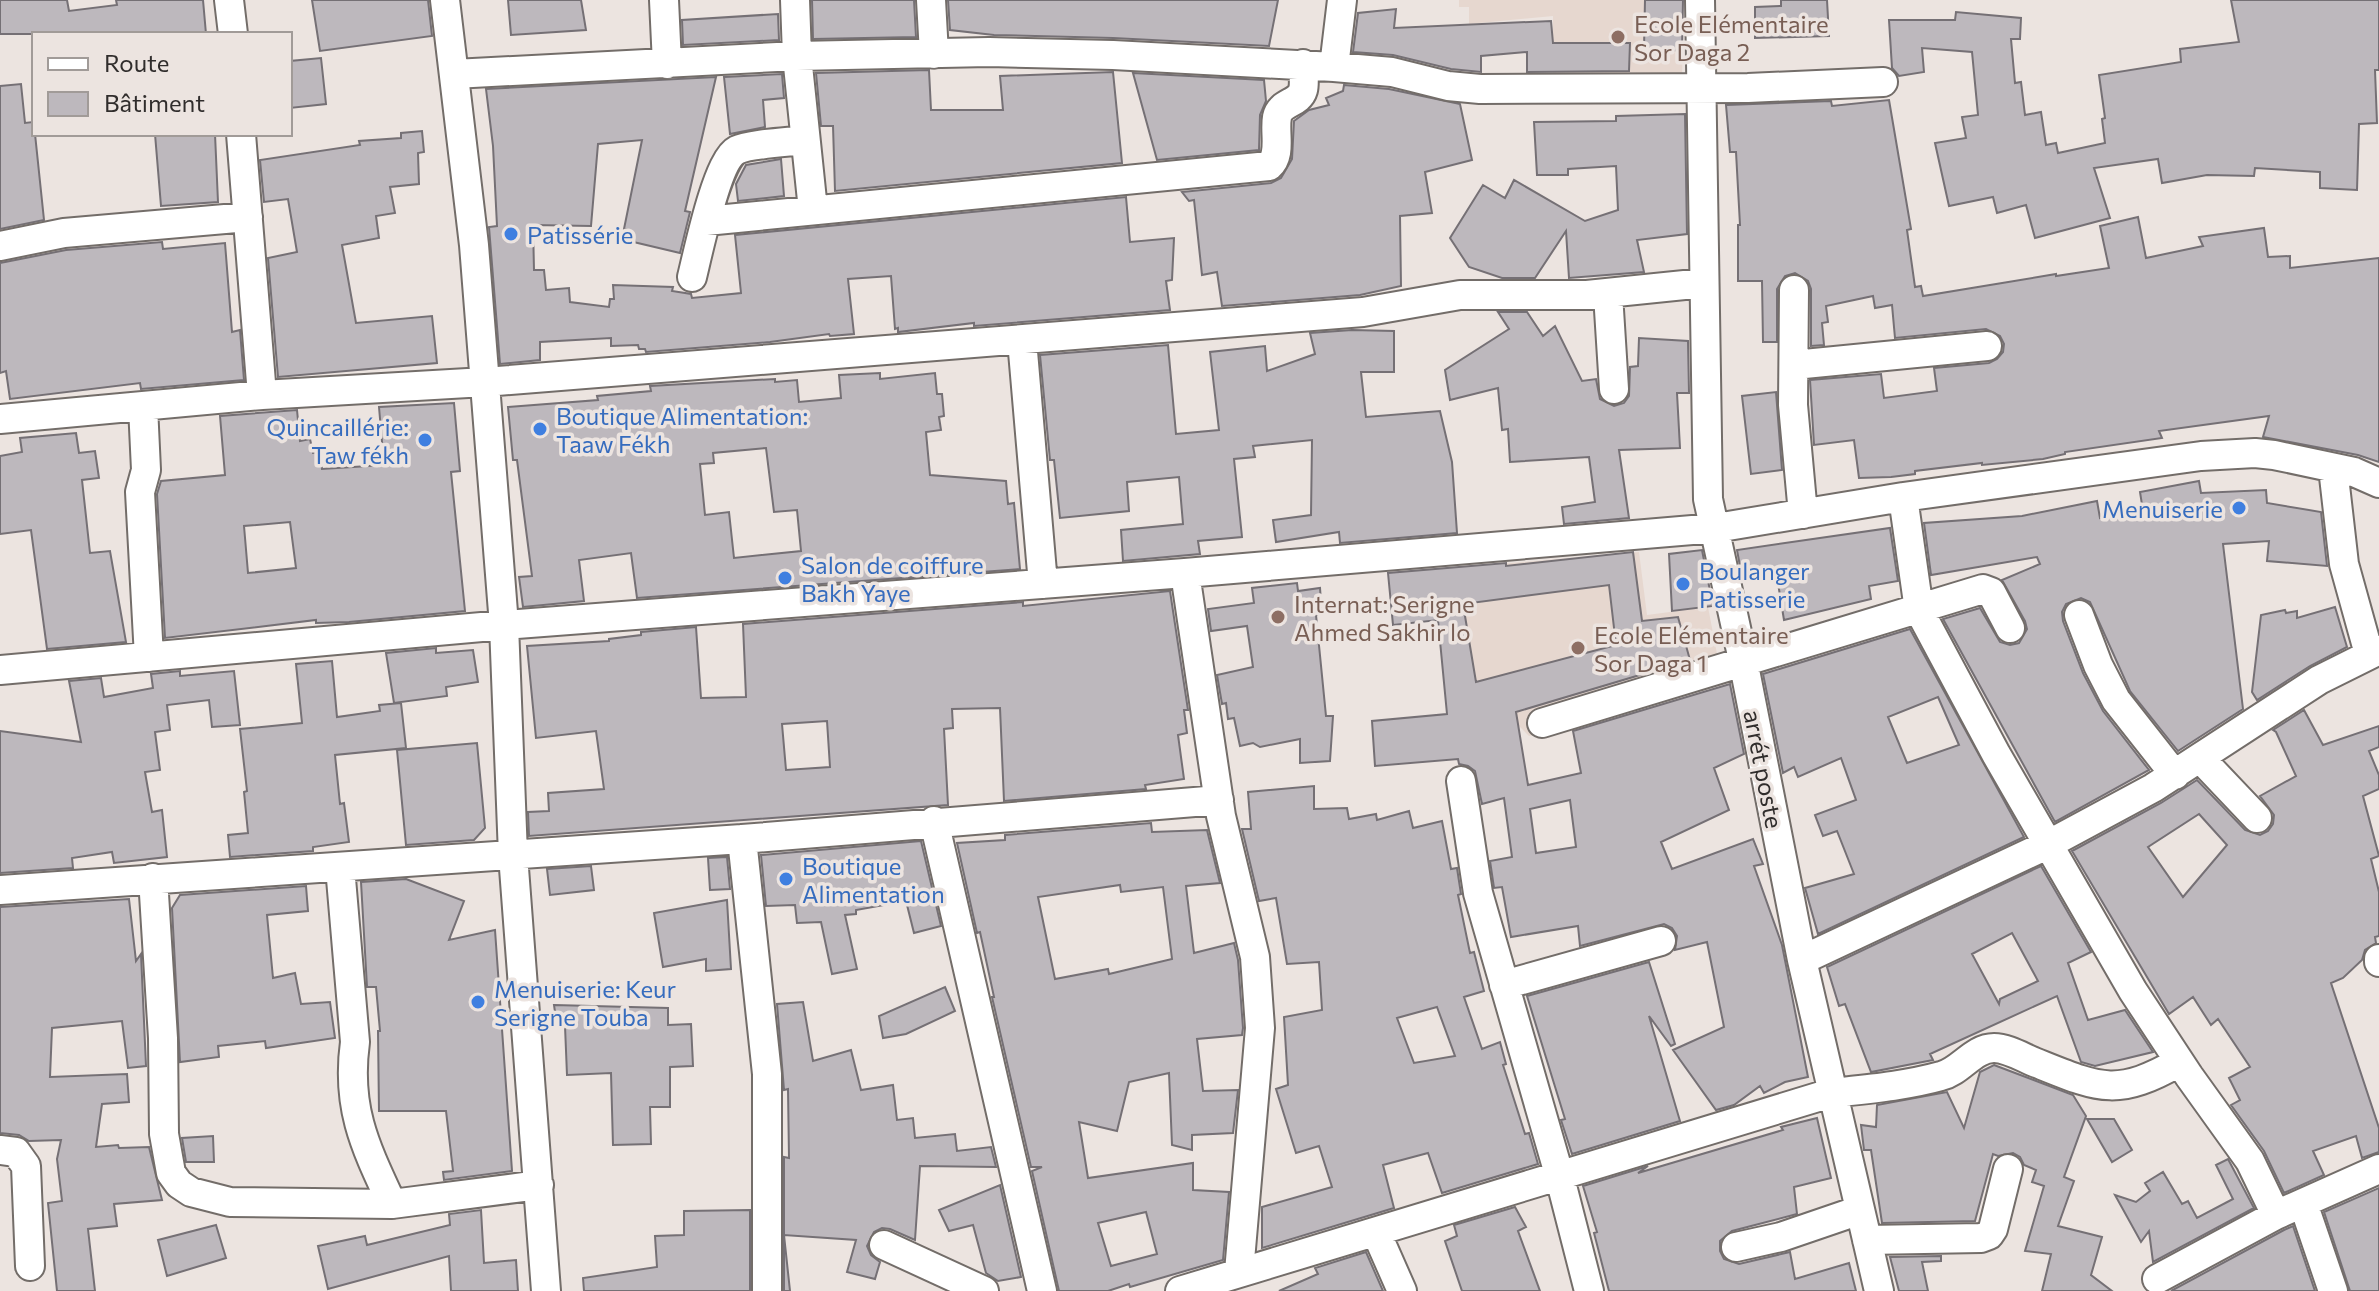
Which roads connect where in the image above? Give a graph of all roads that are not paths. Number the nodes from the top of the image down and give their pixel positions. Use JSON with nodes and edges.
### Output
{"nodes":[{"id":1,"x":229,"y":0,"type":"edge"},
{"id":2,"x":445,"y":0,"type":"edge"},
{"id":3,"x":664,"y":0,"type":"edge"},
{"id":4,"x":795,"y":0,"type":"edge"},
{"id":5,"x":931,"y":0,"type":"edge"},
{"id":6,"x":1342,"y":0,"type":"edge"},
{"id":7,"x":1700,"y":0,"type":"edge"},
{"id":8,"x":233,"y":32,"type":"edge"},
{"id":9,"x":934,"y":54,"type":"junction"},
{"id":10,"x":797,"y":56,"type":"junction"},
{"id":11,"x":667,"y":64,"type":"junction"},
{"id":12,"x":1303,"y":64,"type":"junction"},
{"id":13,"x":1334,"y":67,"type":"junction"},
{"id":14,"x":454,"y":74,"type":"junction"},
{"id":15,"x":1883,"y":82,"type":"dead end"},
{"id":16,"x":1701,"y":88,"type":"junction"},
{"id":17,"x":241,"y":136,"type":"edge"},
{"id":18,"x":805,"y":140,"type":"junction"},
{"id":19,"x":813,"y":210,"type":"junction"},
{"id":20,"x":248,"y":217,"type":"junction"},
{"id":21,"x":706,"y":221,"type":"junction"},
{"id":22,"x":0,"y":246,"type":"edge"},
{"id":23,"x":692,"y":277,"type":"dead end"},
{"id":24,"x":1704,"y":283,"type":"junction"},
{"id":25,"x":1794,"y":290,"type":"dead end"},
{"id":26,"x":1608,"y":294,"type":"junction"},
{"id":27,"x":1022,"y":340,"type":"junction"},
{"id":28,"x":1987,"y":346,"type":"dead end"},
{"id":29,"x":1794,"y":365,"type":"junction"},
{"id":30,"x":485,"y":382,"type":"junction"},
{"id":31,"x":1614,"y":389,"type":"dead end"},
{"id":32,"x":262,"y":395,"type":"junction"},
{"id":33,"x":143,"y":406,"type":"junction"},
{"id":34,"x":0,"y":419,"type":"edge"},
{"id":35,"x":2333,"y":468,"type":"junction"},
{"id":36,"x":2379,"y":483,"type":"edge"},
{"id":37,"x":1903,"y":497,"type":"junction"},
{"id":38,"x":1803,"y":514,"type":"junction"},
{"id":39,"x":1716,"y":528,"type":"junction"},
{"id":40,"x":1185,"y":573,"type":"junction"},
{"id":41,"x":1043,"y":584,"type":"junction"},
{"id":42,"x":1919,"y":610,"type":"junction"},
{"id":43,"x":2079,"y":615,"type":"dead end"},
{"id":44,"x":504,"y":625,"type":"junction"},
{"id":45,"x":2010,"y":628,"type":"dead end"},
{"id":46,"x":2374,"y":652,"type":"edge"},
{"id":47,"x":149,"y":657,"type":"junction"},
{"id":48,"x":1743,"y":660,"type":"junction"},
{"id":49,"x":0,"y":670,"type":"edge"},
{"id":50,"x":1542,"y":723,"type":"dead end"},
{"id":51,"x":2201,"y":759,"type":"junction"},
{"id":52,"x":2175,"y":775,"type":"junction"},
{"id":53,"x":1461,"y":781,"type":"dead end"},
{"id":54,"x":1219,"y":800,"type":"junction"},
{"id":55,"x":2257,"y":818,"type":"dead end"},
{"id":56,"x":934,"y":821,"type":"junction"},
{"id":57,"x":742,"y":839,"type":"junction"},
{"id":58,"x":2049,"y":844,"type":"junction"},
{"id":59,"x":513,"y":855,"type":"junction"},
{"id":60,"x":340,"y":867,"type":"junction"},
{"id":61,"x":153,"y":878,"type":"junction"},
{"id":62,"x":0,"y":890,"type":"edge"},
{"id":63,"x":1661,"y":941,"type":"dead end"},
{"id":64,"x":1802,"y":960,"type":"junction"},
{"id":65,"x":1504,"y":985,"type":"junction"},
{"id":66,"x":2179,"y":1062,"type":"junction"},
{"id":67,"x":1831,"y":1093,"type":"junction"},
{"id":68,"x":0,"y":1150,"type":"edge"},
{"id":69,"x":2008,"y":1169,"type":"dead end"},
{"id":70,"x":2379,"y":1169,"type":"edge"},
{"id":71,"x":1559,"y":1174,"type":"junction"},
{"id":72,"x":539,"y":1185,"type":"junction"},
{"id":73,"x":2303,"y":1203,"type":"junction"},
{"id":74,"x":392,"y":1204,"type":"junction"},
{"id":75,"x":1860,"y":1210,"type":"junction"},
{"id":76,"x":2276,"y":1215,"type":"junction"},
{"id":77,"x":1376,"y":1232,"type":"junction"},
{"id":78,"x":1867,"y":1240,"type":"junction"},
{"id":79,"x":884,"y":1245,"type":"dead end"},
{"id":80,"x":1736,"y":1247,"type":"dead end"},
{"id":81,"x":30,"y":1266,"type":"dead end"},
{"id":82,"x":2157,"y":1279,"type":"dead end"},
{"id":83,"x":1225,"y":1281,"type":"edge"},
{"id":84,"x":546,"y":1291,"type":"edge"},
{"id":85,"x":767,"y":1291,"type":"edge"},
{"id":86,"x":984,"y":1291,"type":"edge"},
{"id":87,"x":1042,"y":1291,"type":"edge"},
{"id":88,"x":1180,"y":1291,"type":"edge"},
{"id":89,"x":1402,"y":1291,"type":"edge"},
{"id":90,"x":1589,"y":1291,"type":"edge"},
{"id":91,"x":1879,"y":1291,"type":"edge"},
{"id":92,"x":2333,"y":1291,"type":"edge"}],
"edges":[{"from":1,"to":8,"type":"street"},
{"from":2,"to":14,"type":"street"},
{"from":3,"to":11,"type":"street"},
{"from":4,"to":10,"type":"street"},
{"from":5,"to":9,"type":"street"},
{"from":6,"to":13,"type":"street"},
{"from":7,"to":16,"type":"street","name":"arrét poste"},
{"from":9,"to":10,"type":"street"},
{"from":9,"to":12,"type":"street"},
{"from":10,"to":11,"type":"street"},
{"from":10,"to":18,"type":"street"},
{"from":11,"to":14,"type":"street"},
{"from":12,"to":13,"type":"street"},
{"from":12,"to":19,"type":"street"},
{"from":13,"to":16,"type":"street"},
{"from":14,"to":30,"type":"street"},
{"from":15,"to":16,"type":"street"},
{"from":16,"to":24,"type":"street","name":"arrét poste"},
{"from":17,"to":20,"type":"street"},
{"from":18,"to":19,"type":"street"},
{"from":18,"to":21,"type":"street"},
{"from":19,"to":21,"type":"street"},
{"from":20,"to":22,"type":"street"},
{"from":20,"to":32,"type":"street"},
{"from":21,"to":23,"type":"street"},
{"from":24,"to":26,"type":"street"},
{"from":24,"to":39,"type":"street","name":"arrét poste"},
{"from":25,"to":29,"type":"street"},
{"from":26,"to":27,"type":"street"},
{"from":26,"to":31,"type":"street"},
{"from":27,"to":30,"type":"street"},
{"from":27,"to":41,"type":"street"},
{"from":28,"to":29,"type":"street"},
{"from":29,"to":38,"type":"street"},
{"from":30,"to":32,"type":"street"},
{"from":30,"to":44,"type":"street"},
{"from":32,"to":33,"type":"street"},
{"from":33,"to":34,"type":"street"},
{"from":33,"to":47,"type":"street"},
{"from":35,"to":36,"type":"street"},
{"from":35,"to":37,"type":"street"},
{"from":35,"to":46,"type":"street"},
{"from":37,"to":38,"type":"street"},
{"from":37,"to":42,"type":"street"},
{"from":38,"to":39,"type":"street"},
{"from":39,"to":40,"type":"street"},
{"from":39,"to":48,"type":"street","name":"arrét poste"},
{"from":40,"to":41,"type":"street"},
{"from":40,"to":54,"type":"street"},
{"from":41,"to":44,"type":"street"},
{"from":42,"to":45,"type":"street"},
{"from":42,"to":48,"type":"street"},
{"from":42,"to":58,"type":"street"},
{"from":43,"to":52,"type":"street"},
{"from":44,"to":47,"type":"street"},
{"from":44,"to":59,"type":"street"},
{"from":46,"to":51,"type":"street"},
{"from":47,"to":49,"type":"street"},
{"from":48,"to":50,"type":"street"},
{"from":48,"to":64,"type":"street","name":"arrét poste"},
{"from":51,"to":52,"type":"street"},
{"from":51,"to":55,"type":"street"},
{"from":52,"to":58,"type":"street"},
{"from":53,"to":65,"type":"street"},
{"from":54,"to":56,"type":"street"},
{"from":54,"to":83,"type":"street"},
{"from":56,"to":57,"type":"street"},
{"from":56,"to":87,"type":"street"},
{"from":57,"to":59,"type":"street"},
{"from":57,"to":85,"type":"street"},
{"from":58,"to":64,"type":"street"},
{"from":58,"to":66,"type":"street"},
{"from":59,"to":60,"type":"street"},
{"from":59,"to":72,"type":"street"},
{"from":60,"to":61,"type":"street"},
{"from":60,"to":74,"type":"street"},
{"from":61,"to":62,"type":"street"},
{"from":61,"to":74,"type":"street"},
{"from":63,"to":65,"type":"street"},
{"from":64,"to":67,"type":"street","name":"arrét poste"},
{"from":65,"to":71,"type":"street"},
{"from":66,"to":67,"type":"street"},
{"from":66,"to":76,"type":"street"},
{"from":67,"to":71,"type":"street"},
{"from":67,"to":75,"type":"street","name":"arrét poste"},
{"from":68,"to":81,"type":"street"},
{"from":69,"to":78,"type":"street"},
{"from":70,"to":73,"type":"street"},
{"from":71,"to":77,"type":"street"},
{"from":71,"to":90,"type":"street"},
{"from":72,"to":74,"type":"street"},
{"from":72,"to":84,"type":"street"},
{"from":73,"to":76,"type":"street"},
{"from":73,"to":92,"type":"street"},
{"from":75,"to":78,"type":"street","name":"arrét poste"},
{"from":75,"to":80,"type":"street"},
{"from":76,"to":82,"type":"street"},
{"from":77,"to":83,"type":"street"},
{"from":77,"to":89,"type":"street"},
{"from":78,"to":91,"type":"street","name":"arrét poste"},
{"from":79,"to":86,"type":"street"},
{"from":83,"to":88,"type":"street"}]}
